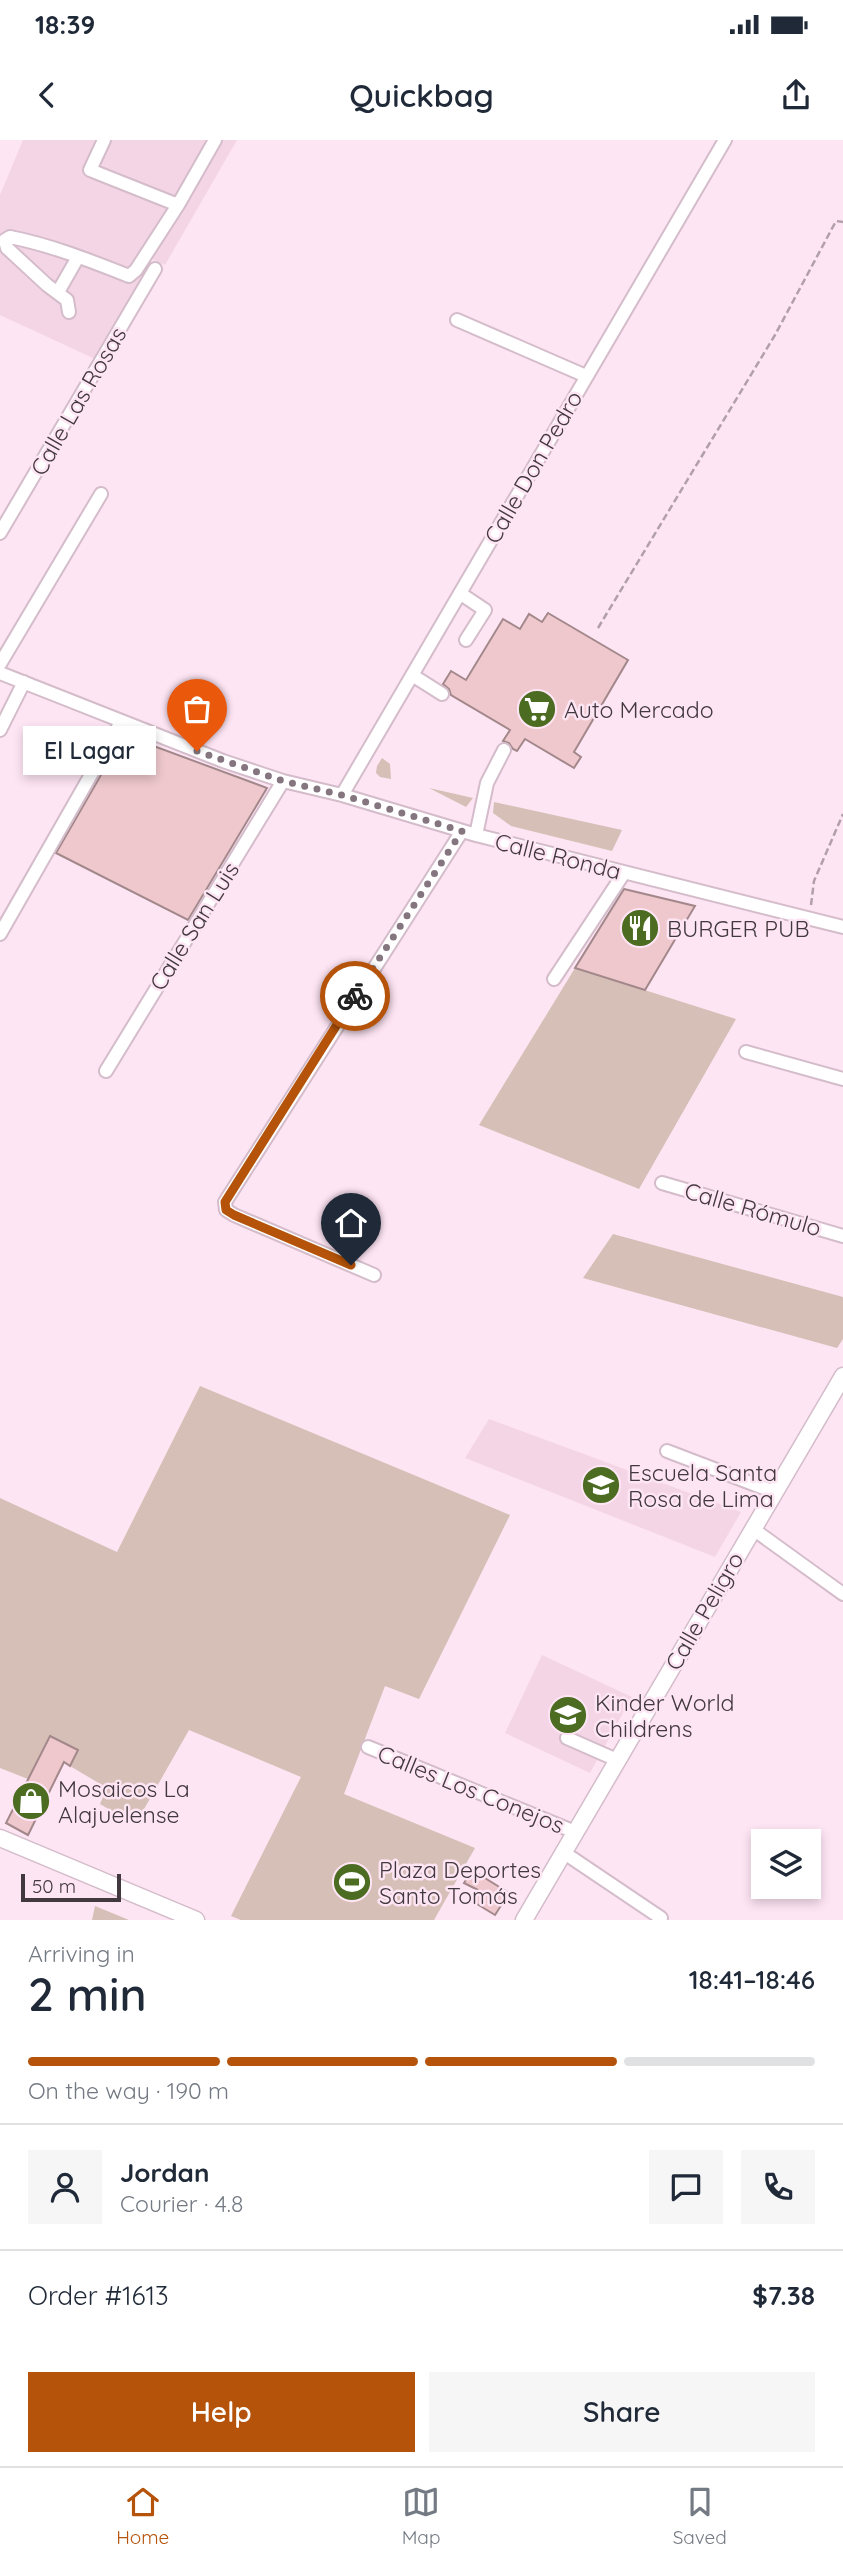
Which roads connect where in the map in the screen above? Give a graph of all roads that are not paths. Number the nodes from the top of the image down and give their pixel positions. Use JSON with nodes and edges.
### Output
{"nodes":[{"id":1,"x":104,"y":140,"type":"edge"},
{"id":2,"x":215,"y":140,"type":"edge"},
{"id":3,"x":725,"y":140,"type":"edge"},
{"id":4,"x":178,"y":205,"type":"junction"},
{"id":5,"x":78,"y":257,"type":"junction"},
{"id":6,"x":155,"y":269,"type":"dead end"},
{"id":7,"x":58,"y":292,"type":"junction"},
{"id":8,"x":69,"y":312,"type":"dead end"},
{"id":9,"x":457,"y":320,"type":"dead end"},
{"id":10,"x":586,"y":376,"type":"junction"},
{"id":11,"x":101,"y":494,"type":"dead end"},
{"id":12,"x":0,"y":533,"type":"edge"},
{"id":13,"x":461,"y":594,"type":"junction"},
{"id":14,"x":466,"y":640,"type":"dead end"},
{"id":15,"x":0,"y":664,"type":"edge"},
{"id":16,"x":0,"y":673,"type":"edge"},
{"id":17,"x":412,"y":675,"type":"junction"},
{"id":18,"x":24,"y":682,"type":"junction"},
{"id":19,"x":442,"y":694,"type":"dead end"},
{"id":20,"x":121,"y":722,"type":"junction"},
{"id":21,"x":0,"y":730,"type":"edge"},
{"id":22,"x":504,"y":750,"type":"dead end"},
{"id":23,"x":283,"y":781,"type":"junction"},
{"id":24,"x":342,"y":795,"type":"junction"},
{"id":25,"x":462,"y":831,"type":"junction"},
{"id":26,"x":476,"y":835,"type":"junction"},
{"id":27,"x":624,"y":873,"type":"junction"},
{"id":28,"x":843,"y":927,"type":"edge"},
{"id":29,"x":0,"y":934,"type":"edge"},
{"id":30,"x":554,"y":979,"type":"dead end"},
{"id":31,"x":746,"y":1052,"type":"dead end"},
{"id":32,"x":106,"y":1070,"type":"dead end"},
{"id":33,"x":843,"y":1079,"type":"edge"},
{"id":34,"x":662,"y":1183,"type":"dead end"},
{"id":35,"x":843,"y":1236,"type":"edge"},
{"id":36,"x":374,"y":1275,"type":"dead end"},
{"id":37,"x":843,"y":1376,"type":"edge"},
{"id":38,"x":667,"y":1451,"type":"dead end"},
{"id":39,"x":774,"y":1492,"type":"junction"},
{"id":40,"x":753,"y":1529,"type":"junction"},
{"id":41,"x":843,"y":1594,"type":"edge"},
{"id":42,"x":567,"y":1738,"type":"dead end"},
{"id":43,"x":368,"y":1747,"type":"dead end"},
{"id":44,"x":617,"y":1760,"type":"junction"},
{"id":45,"x":575,"y":1832,"type":"junction"},
{"id":46,"x":0,"y":1838,"type":"edge"},
{"id":47,"x":563,"y":1852,"type":"junction"},
{"id":48,"x":177,"y":1916,"type":"edge"},
{"id":49,"x":661,"y":1917,"type":"dead end"},
{"id":50,"x":196,"y":1920,"type":"edge"},
{"id":51,"x":524,"y":1920,"type":"edge"}],
"edges":[{"from":1,"to":4,"type":"street"},
{"from":2,"to":4,"type":"street"},
{"from":3,"to":10,"type":"street","name":"Calle Don Pedro"},
{"from":4,"to":5,"type":"street"},
{"from":5,"to":7,"type":"street"},
{"from":5,"to":7,"type":"street"},
{"from":6,"to":12,"type":"street","name":"Calle Las Rosas"},
{"from":7,"to":8,"type":"street"},
{"from":9,"to":10,"type":"street"},
{"from":10,"to":13,"type":"street","name":"Calle Don Pedro"},
{"from":11,"to":15,"type":"street"},
{"from":13,"to":14,"type":"street"},
{"from":13,"to":17,"type":"street","name":"Calle Don Pedro"},
{"from":16,"to":18,"type":"street","name":"Calle Ronda"},
{"from":17,"to":19,"type":"street"},
{"from":17,"to":24,"type":"street","name":"Calle Don Pedro"},
{"from":18,"to":20,"type":"street","name":"Calle Ronda"},
{"from":18,"to":21,"type":"street"},
{"from":20,"to":23,"type":"street","name":"Calle Ronda"},
{"from":20,"to":29,"type":"street"},
{"from":22,"to":26,"type":"street"},
{"from":23,"to":24,"type":"street","name":"Calle Ronda"},
{"from":23,"to":32,"type":"street","name":"Calle San Luis"},
{"from":24,"to":25,"type":"street","name":"Calle Ronda"},
{"from":25,"to":26,"type":"street","name":"Calle Ronda"},
{"from":25,"to":36,"type":"street"},
{"from":26,"to":27,"type":"street","name":"Calle Ronda"},
{"from":27,"to":28,"type":"street","name":"Calle Ronda"},
{"from":27,"to":30,"type":"street"},
{"from":31,"to":33,"type":"street"},
{"from":34,"to":35,"type":"street","name":"Calle Rómulo"},
{"from":37,"to":39,"type":"main road","name":"Calle Peligro"},
{"from":38,"to":39,"type":"street"},
{"from":39,"to":40,"type":"main road","name":"Calle Peligro"},
{"from":40,"to":41,"type":"street"},
{"from":40,"to":44,"type":"main road","name":"Calle Peligro"},
{"from":42,"to":44,"type":"street"},
{"from":43,"to":45,"type":"street","name":"Calles Los Conejos"},
{"from":44,"to":45,"type":"main road","name":"Calle Peligro"},
{"from":45,"to":47,"type":"main road","name":"Calle Peligro"},
{"from":46,"to":48,"type":"main road"},
{"from":47,"to":49,"type":"street"},
{"from":47,"to":51,"type":"main road","name":"Calle Peligro"},
{"from":48,"to":50,"type":"main road"}]}
